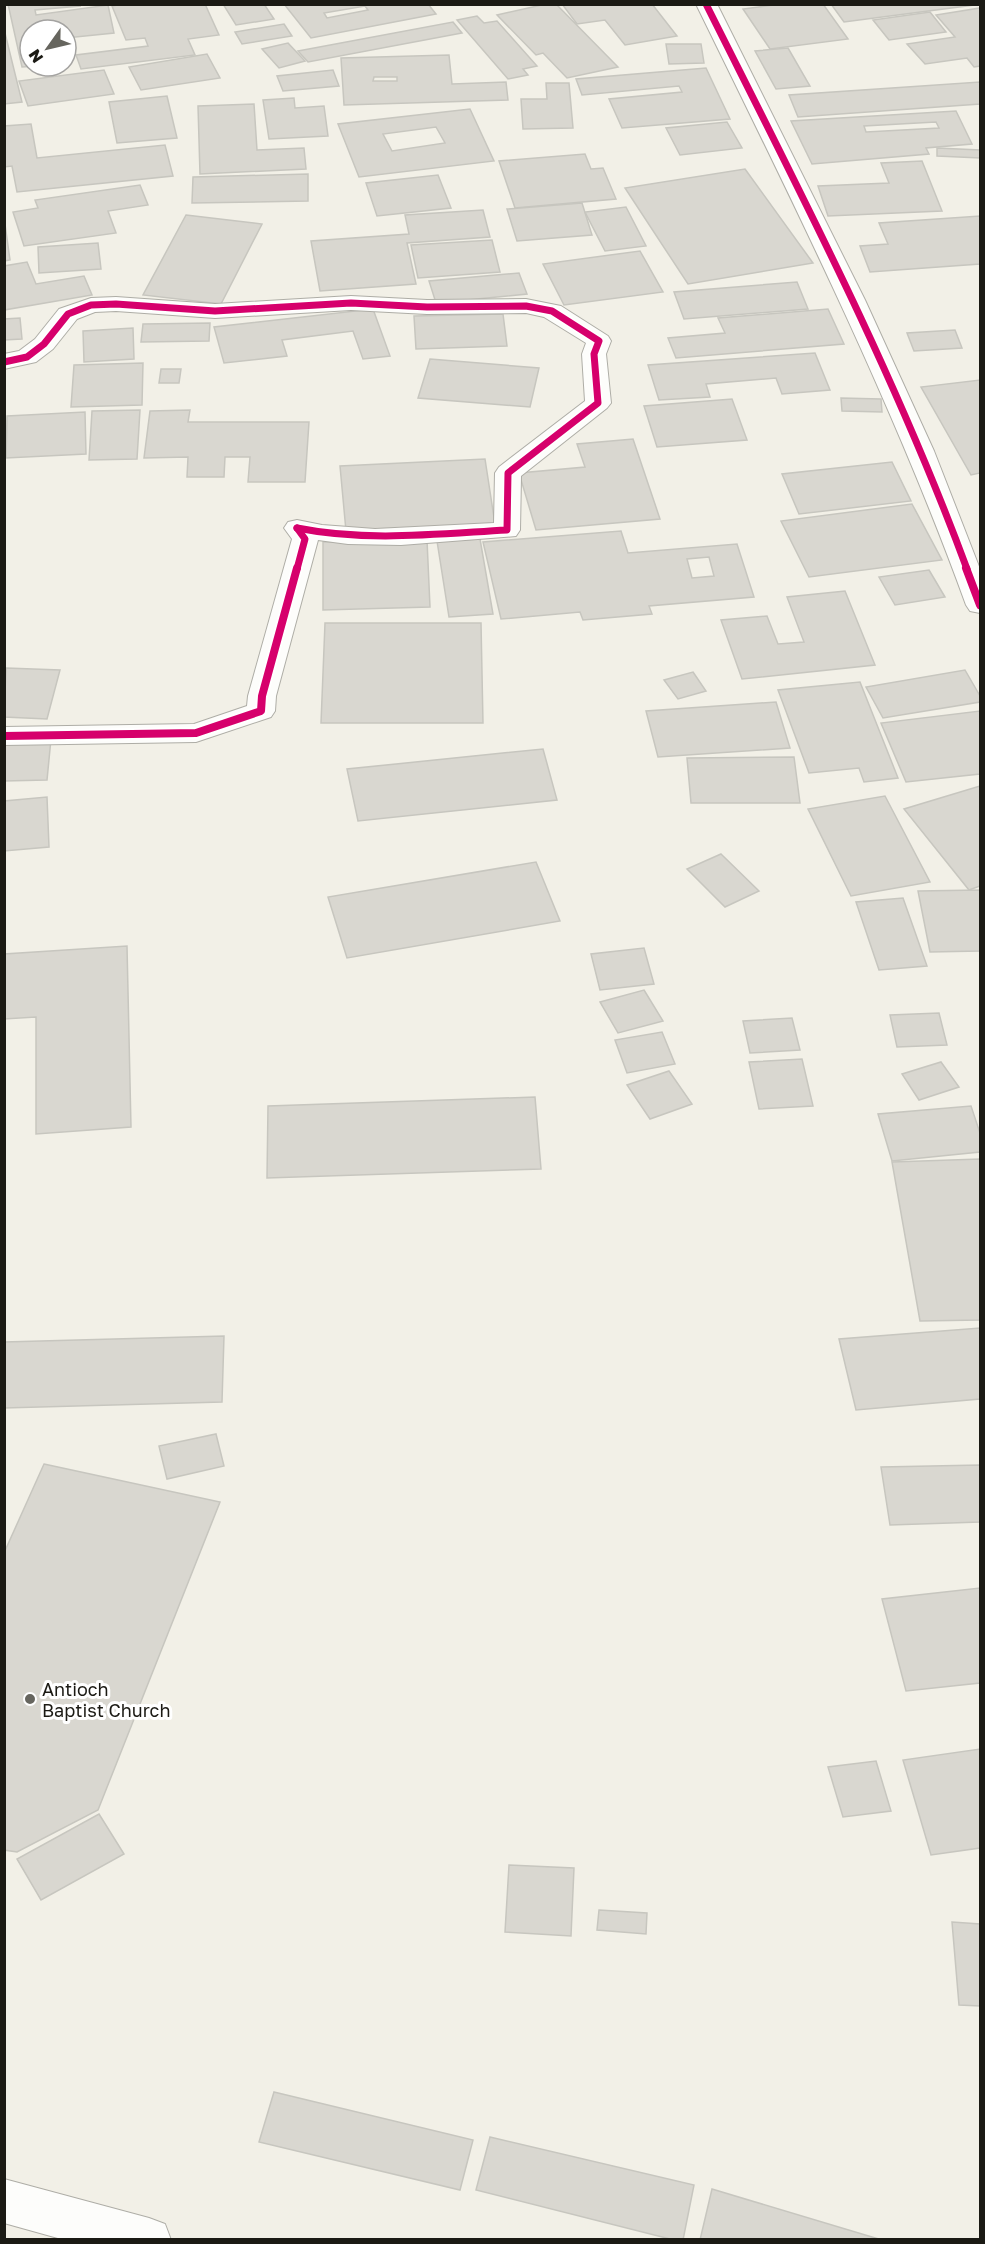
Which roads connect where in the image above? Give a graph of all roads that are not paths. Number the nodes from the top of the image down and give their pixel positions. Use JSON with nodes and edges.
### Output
{"nodes":[{"id":1,"x":706,"y":4,"type":"edge"},
{"id":2,"x":4,"y":362,"type":"edge"},
{"id":3,"x":981,"y":605,"type":"edge"},
{"id":4,"x":4,"y":736,"type":"edge"},
{"id":5,"x":4,"y":2201,"type":"edge"},
{"id":6,"x":148,"y":2240,"type":"edge"}],
"edges":[{"from":1,"to":3,"type":"main road"},
{"from":2,"to":4,"type":"main road"},
{"from":5,"to":6,"type":"main road"}]}
